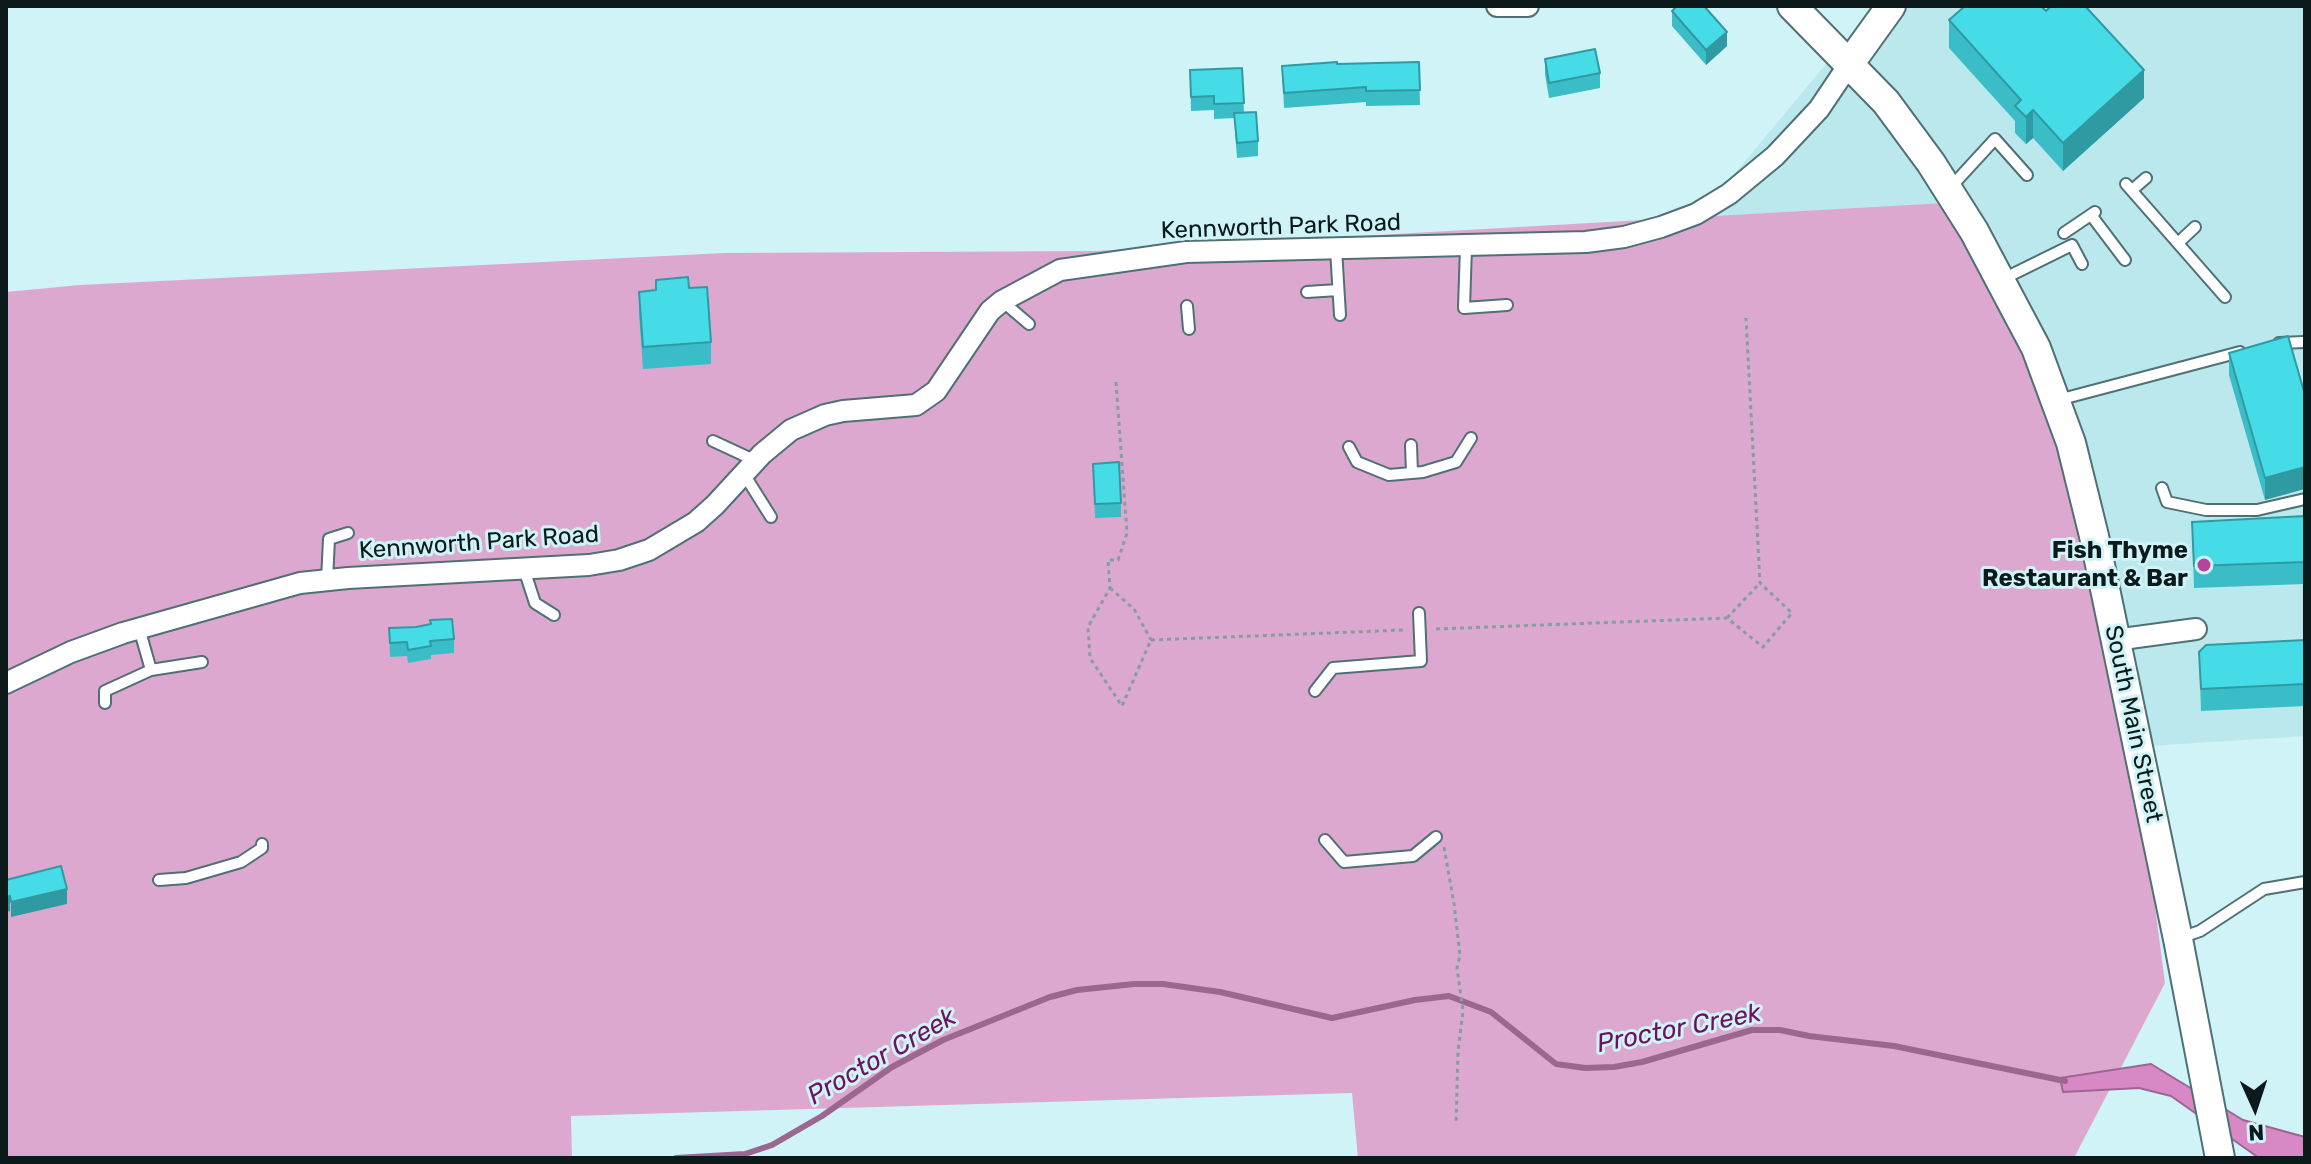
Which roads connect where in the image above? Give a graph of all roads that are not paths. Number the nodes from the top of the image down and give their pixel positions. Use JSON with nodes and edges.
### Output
{"nodes":[{"id":1,"x":1497,"y":6,"type":"edge"},
{"id":2,"x":1528,"y":6,"type":"edge"},
{"id":3,"x":1792,"y":6,"type":"edge"},
{"id":4,"x":1891,"y":6,"type":"edge"},
{"id":5,"x":1850,"y":63,"type":"junction"},
{"id":6,"x":2027,"y":175,"type":"dead end"},
{"id":7,"x":2146,"y":178,"type":"dead end"},
{"id":8,"x":1948,"y":190,"type":"junction"},
{"id":9,"x":2195,"y":227,"type":"dead end"},
{"id":10,"x":2064,"y":233,"type":"dead end"},
{"id":11,"x":2178,"y":243,"type":"junction"},
{"id":12,"x":1466,"y":247,"type":"junction"},
{"id":13,"x":1336,"y":249,"type":"junction"},
{"id":14,"x":2125,"y":260,"type":"dead end"},
{"id":15,"x":2082,"y":264,"type":"dead end"},
{"id":16,"x":2001,"y":280,"type":"junction"},
{"id":17,"x":1338,"y":290,"type":"junction"},
{"id":18,"x":1307,"y":292,"type":"dead end"},
{"id":19,"x":2225,"y":297,"type":"dead end"},
{"id":20,"x":1002,"y":301,"type":"junction"},
{"id":21,"x":1507,"y":305,"type":"dead end"},
{"id":22,"x":1187,"y":306,"type":"dead end"},
{"id":23,"x":1340,"y":315,"type":"dead end"},
{"id":24,"x":1029,"y":324,"type":"dead end"},
{"id":25,"x":1189,"y":329,"type":"dead end"},
{"id":26,"x":2305,"y":342,"type":"edge"},
{"id":27,"x":2272,"y":343,"type":"edge"},
{"id":28,"x":2245,"y":351,"type":"edge"},
{"id":29,"x":2055,"y":401,"type":"junction"},
{"id":30,"x":1471,"y":438,"type":"dead end"},
{"id":31,"x":713,"y":441,"type":"dead end"},
{"id":32,"x":1411,"y":445,"type":"dead end"},
{"id":33,"x":1349,"y":447,"type":"dead end"},
{"id":34,"x":750,"y":467,"type":"junction"},
{"id":35,"x":1412,"y":473,"type":"junction"},
{"id":36,"x":2162,"y":488,"type":"dead end"},
{"id":37,"x":2305,"y":499,"type":"edge"},
{"id":38,"x":771,"y":517,"type":"dead end"},
{"id":39,"x":348,"y":533,"type":"dead end"},
{"id":40,"x":524,"y":569,"type":"junction"},
{"id":41,"x":327,"y":580,"type":"junction"},
{"id":42,"x":1419,"y":613,"type":"dead end"},
{"id":43,"x":554,"y":615,"type":"dead end"},
{"id":44,"x":139,"y":628,"type":"junction"},
{"id":45,"x":2196,"y":629,"type":"dead end"},
{"id":46,"x":2115,"y":640,"type":"junction"},
{"id":47,"x":202,"y":662,"type":"dead end"},
{"id":48,"x":151,"y":670,"type":"junction"},
{"id":49,"x":6,"y":683,"type":"edge"},
{"id":50,"x":1315,"y":691,"type":"dead end"},
{"id":51,"x":105,"y":703,"type":"dead end"},
{"id":52,"x":1440,"y":838,"type":"road end"},
{"id":53,"x":1325,"y":840,"type":"dead end"},
{"id":54,"x":262,"y":844,"type":"dead end"},
{"id":55,"x":159,"y":880,"type":"dead end"},
{"id":56,"x":2305,"y":882,"type":"edge"},
{"id":57,"x":2178,"y":939,"type":"junction"},
{"id":58,"x":2220,"y":1158,"type":"edge"}],
"edges":[{"from":1,"to":2,"type":"street"},
{"from":3,"to":5,"type":"main road","name":"South Main Street"},
{"from":4,"to":5,"type":"main road"},
{"from":5,"to":8,"type":"main road","name":"South Main Street"},
{"from":5,"to":12,"type":"street","name":"Kennworth Park Road"},
{"from":6,"to":8,"type":"lane"},
{"from":7,"to":11,"type":"lane"},
{"from":8,"to":16,"type":"main road","name":"South Main Street"},
{"from":9,"to":11,"type":"lane"},
{"from":10,"to":14,"type":"lane"},
{"from":11,"to":19,"type":"lane"},
{"from":12,"to":13,"type":"street","name":"Kennworth Park Road"},
{"from":12,"to":21,"type":"lane"},
{"from":13,"to":17,"type":"lane"},
{"from":13,"to":20,"type":"street","name":"Kennworth Park Road"},
{"from":15,"to":16,"type":"lane"},
{"from":16,"to":29,"type":"main road","name":"South Main Street"},
{"from":17,"to":18,"type":"lane"},
{"from":17,"to":23,"type":"lane"},
{"from":20,"to":24,"type":"lane"},
{"from":20,"to":34,"type":"street","name":"Kennworth Park Road"},
{"from":22,"to":25,"type":"lane"},
{"from":26,"to":27,"type":"lane"},
{"from":28,"to":29,"type":"lane"},
{"from":29,"to":46,"type":"main road","name":"South Main Street"},
{"from":30,"to":35,"type":"lane"},
{"from":31,"to":34,"type":"lane"},
{"from":32,"to":35,"type":"lane"},
{"from":33,"to":35,"type":"lane"},
{"from":34,"to":38,"type":"lane"},
{"from":34,"to":40,"type":"street","name":"Kennworth Park Road"},
{"from":36,"to":37,"type":"lane"},
{"from":39,"to":41,"type":"lane"},
{"from":40,"to":41,"type":"street","name":"Kennworth Park Road"},
{"from":40,"to":43,"type":"lane"},
{"from":41,"to":44,"type":"street","name":"Kennworth Park Road"},
{"from":42,"to":50,"type":"lane"},
{"from":44,"to":48,"type":"lane"},
{"from":44,"to":49,"type":"street","name":"Kennworth Park Road"},
{"from":45,"to":46,"type":"street"},
{"from":46,"to":57,"type":"main road","name":"South Main Street"},
{"from":47,"to":48,"type":"lane"},
{"from":48,"to":51,"type":"lane"},
{"from":52,"to":53,"type":"lane"},
{"from":54,"to":55,"type":"lane"},
{"from":56,"to":57,"type":"lane"},
{"from":57,"to":58,"type":"main road","name":"South Main Street"}]}
